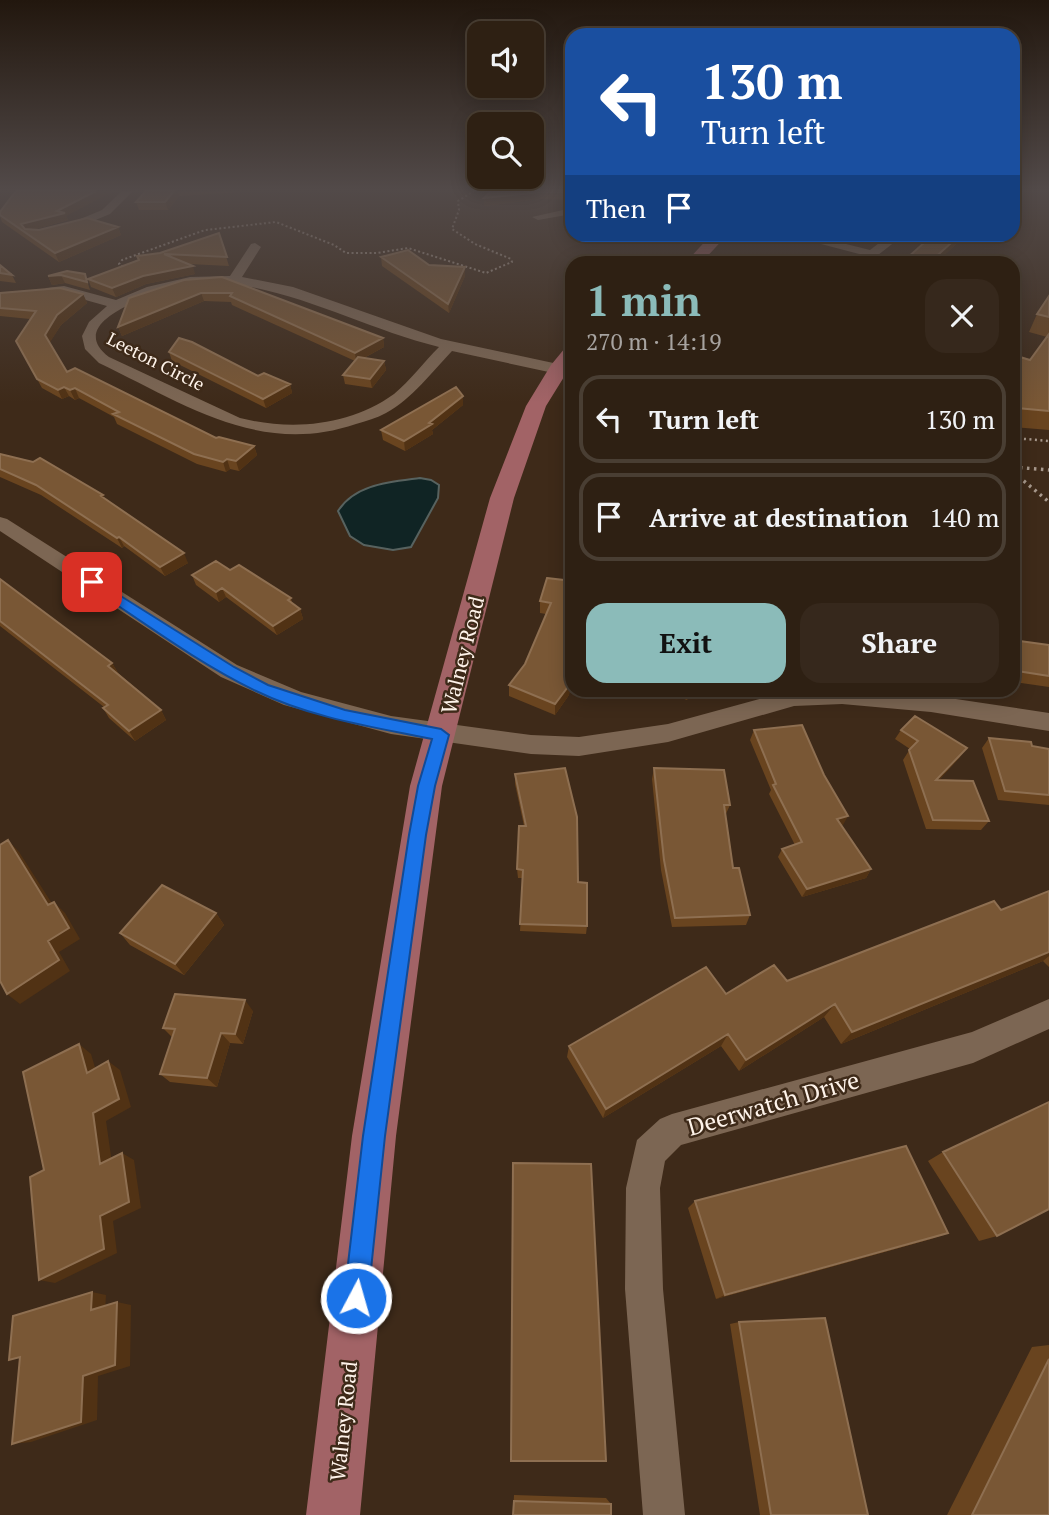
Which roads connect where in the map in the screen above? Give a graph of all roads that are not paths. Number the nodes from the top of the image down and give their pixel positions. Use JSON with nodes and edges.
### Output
{"nodes":[{"id":1,"x":246,"y":262,"type":"edge"},
{"id":2,"x":235,"y":278,"type":"junction"},
{"id":3,"x":38,"y":293,"type":"edge"},
{"id":4,"x":118,"y":305,"type":"junction"},
{"id":5,"x":448,"y":346,"type":"junction"},
{"id":6,"x":565,"y":371,"type":"edge"},
{"id":7,"x":0,"y":523,"type":"edge"},
{"id":8,"x":805,"y":697,"type":"edge"},
{"id":9,"x":844,"y":697,"type":"edge"},
{"id":10,"x":1049,"y":722,"type":"edge"},
{"id":11,"x":441,"y":735,"type":"junction"},
{"id":12,"x":1049,"y":1014,"type":"edge"},
{"id":13,"x":332,"y":1515,"type":"edge"},
{"id":14,"x":664,"y":1515,"type":"edge"}],
"edges":[{"from":1,"to":2,"type":"street"},
{"from":2,"to":4,"type":"street","name":"Leeton Circle"},
{"from":2,"to":5,"type":"street","name":"Leeton Circle"},
{"from":3,"to":4,"type":"street"},
{"from":4,"to":5,"type":"street","name":"Leeton Circle"},
{"from":5,"to":6,"type":"street","name":"Leeton Circle"},
{"from":6,"to":11,"type":"main road","name":"Walney Road"},
{"from":7,"to":11,"type":"street"},
{"from":8,"to":11,"type":"street"},
{"from":9,"to":10,"type":"street"},
{"from":11,"to":13,"type":"main road","name":"Walney Road"},
{"from":12,"to":14,"type":"street","name":"Deerwatch Drive"}]}
